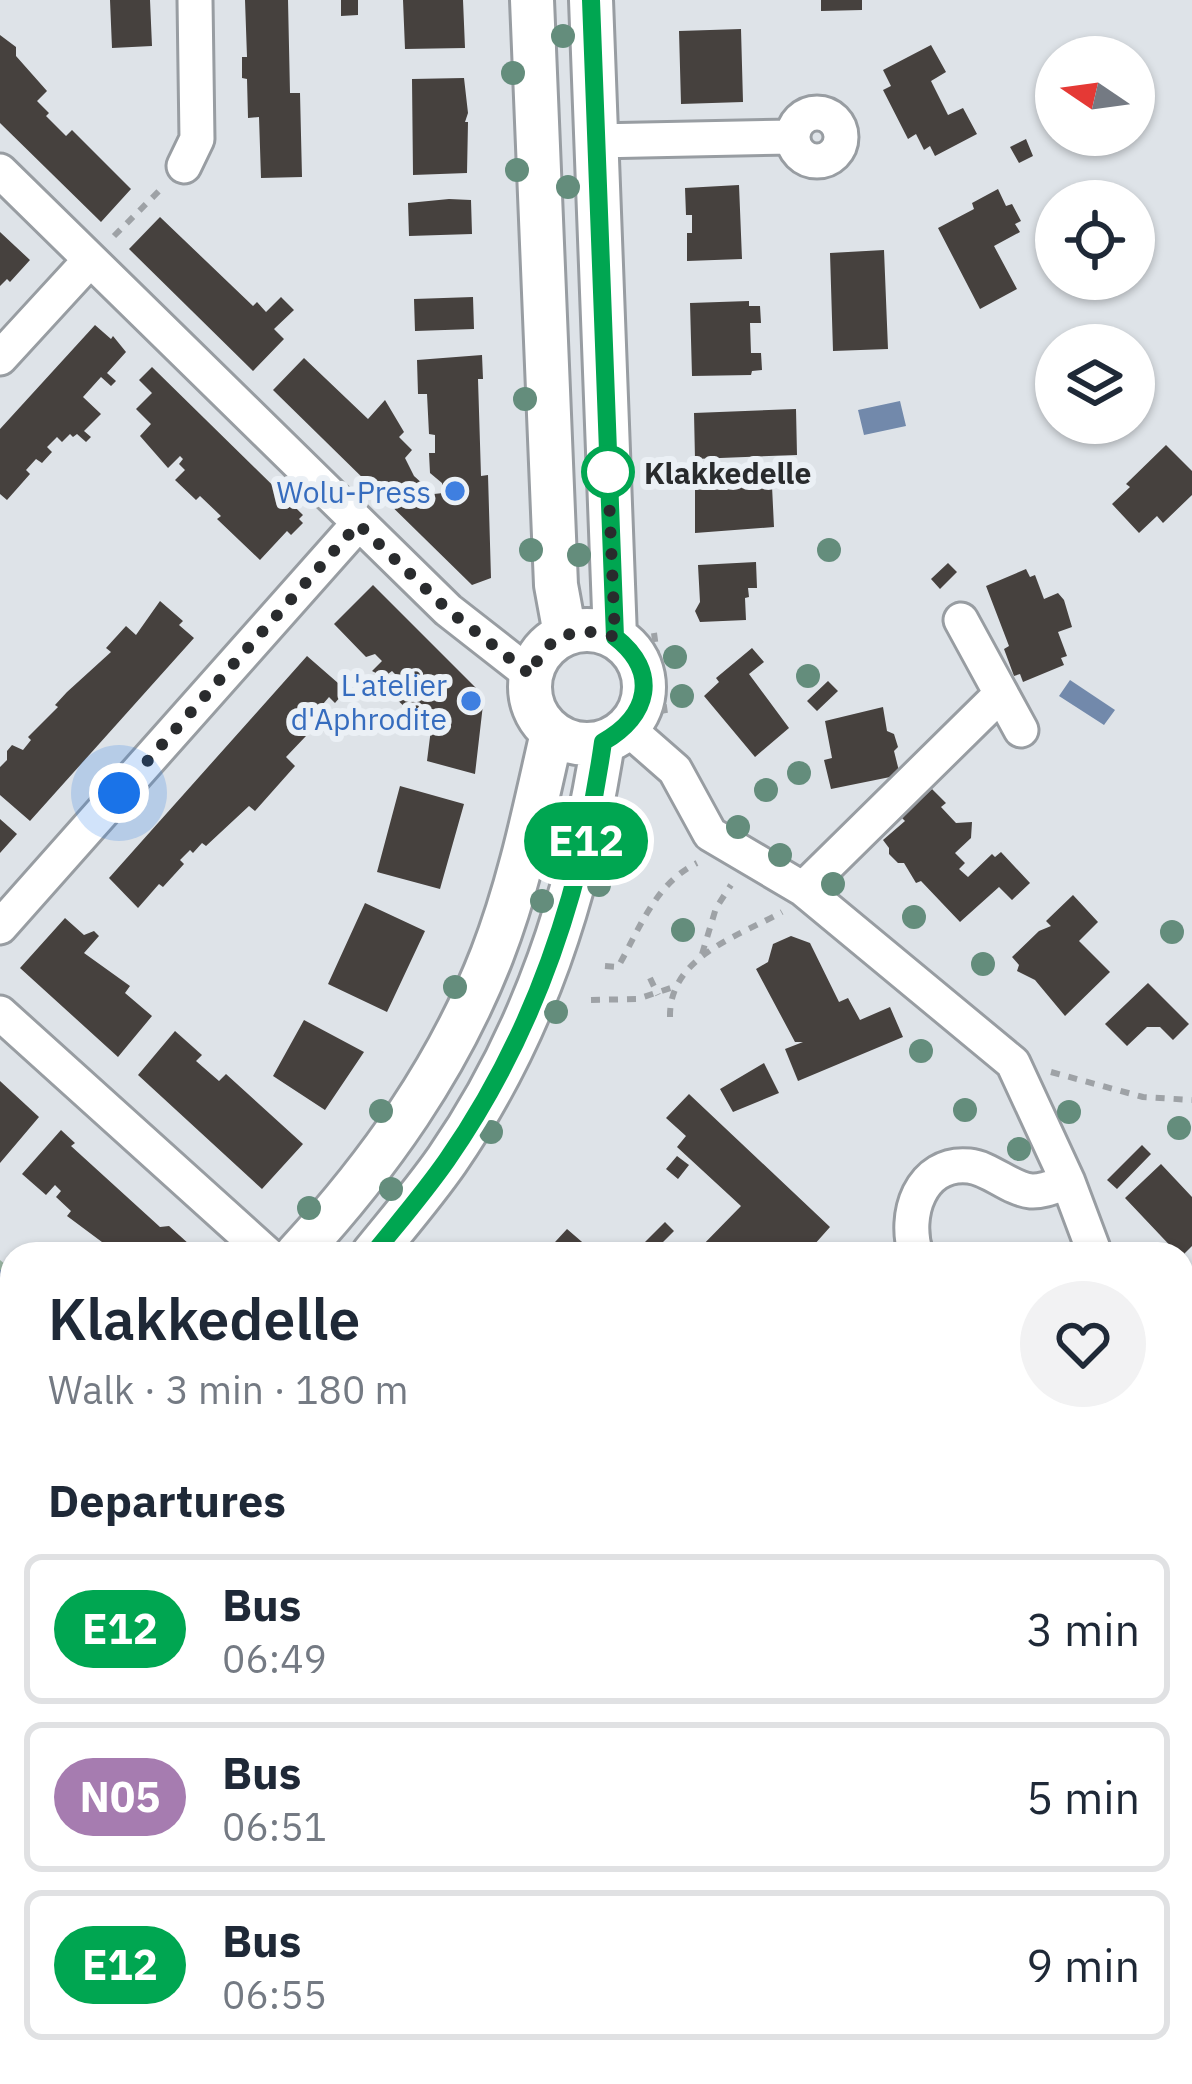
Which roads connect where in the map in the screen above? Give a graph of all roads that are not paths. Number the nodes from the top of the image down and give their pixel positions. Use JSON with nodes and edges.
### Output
{"nodes":[{"id":1,"x":194,"y":0,"type":"edge"},
{"id":2,"x":532,"y":0,"type":"edge"},
{"id":3,"x":591,"y":0,"type":"edge"},
{"id":4,"x":792,"y":137,"type":"dead end"},
{"id":5,"x":595,"y":141,"type":"junction"},
{"id":6,"x":184,"y":166,"type":"road end"},
{"id":7,"x":0,"y":171,"type":"edge"},
{"id":8,"x":90,"y":260,"type":"junction"},
{"id":9,"x":0,"y":358,"type":"edge"},
{"id":10,"x":358,"y":524,"type":"junction"},
{"id":11,"x":961,"y":620,"type":"dead end"},
{"id":12,"x":565,"y":634,"type":"junction"},
{"id":13,"x":615,"y":637,"type":"junction"},
{"id":14,"x":531,"y":675,"type":"junction"},
{"id":15,"x":1001,"y":694,"type":"junction"},
{"id":16,"x":1021,"y":730,"type":"dead end"},
{"id":17,"x":552,"y":733,"type":"junction"},
{"id":18,"x":615,"y":735,"type":"junction"},
{"id":19,"x":794,"y":900,"type":"junction"},
{"id":20,"x":0,"y":927,"type":"edge"},
{"id":21,"x":0,"y":1013,"type":"edge"},
{"id":22,"x":1068,"y":1182,"type":"junction"},
{"id":23,"x":254,"y":1242,"type":"edge"},
{"id":24,"x":307,"y":1242,"type":"edge"},
{"id":25,"x":382,"y":1242,"type":"edge"},
{"id":26,"x":912,"y":1242,"type":"edge"},
{"id":27,"x":1090,"y":1242,"type":"edge"}],
"edges":[{"from":1,"to":6,"type":"street"},
{"from":2,"to":12,"type":"main road"},
{"from":3,"to":5,"type":"main road"},
{"from":4,"to":5,"type":"street"},
{"from":5,"to":13,"type":"main road"},
{"from":7,"to":8,"type":"street"},
{"from":8,"to":9,"type":"street"},
{"from":8,"to":10,"type":"street"},
{"from":10,"to":14,"type":"street"},
{"from":10,"to":20,"type":"street"},
{"from":11,"to":15,"type":"street"},
{"from":12,"to":13,"type":"main road"},
{"from":12,"to":14,"type":"main road"},
{"from":13,"to":18,"type":"main road"},
{"from":14,"to":17,"type":"main road"},
{"from":15,"to":16,"type":"street"},
{"from":15,"to":19,"type":"street"},
{"from":17,"to":18,"type":"main road"},
{"from":17,"to":24,"type":"main road"},
{"from":18,"to":19,"type":"street"},
{"from":18,"to":25,"type":"main road"},
{"from":19,"to":22,"type":"street"},
{"from":21,"to":23,"type":"street"},
{"from":22,"to":26,"type":"street"},
{"from":22,"to":27,"type":"street"}]}
